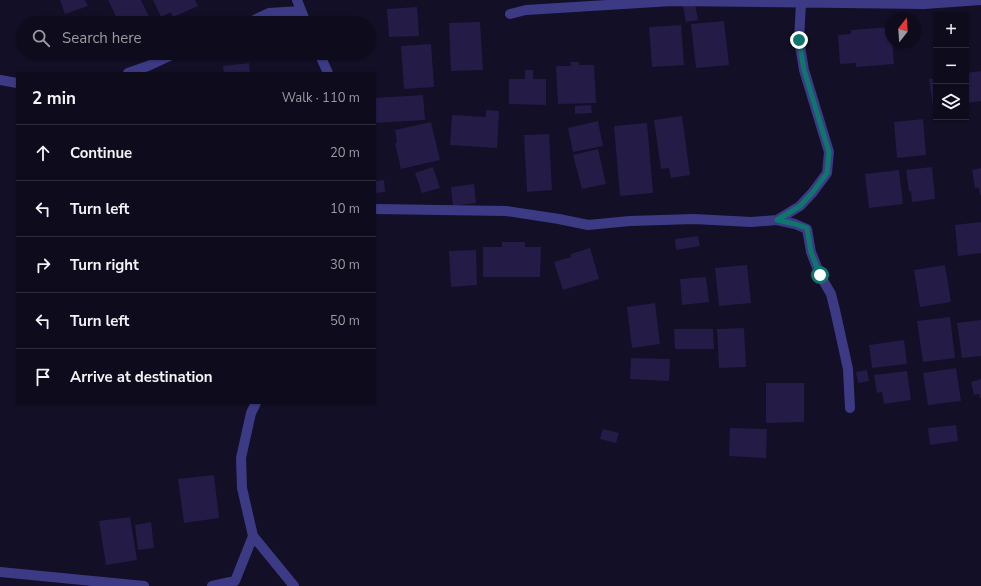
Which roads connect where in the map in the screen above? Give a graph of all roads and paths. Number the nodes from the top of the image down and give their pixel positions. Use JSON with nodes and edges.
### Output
{"nodes":[{"id":1,"x":297,"y":0,"type":"edge"},
{"id":2,"x":981,"y":0,"type":"edge"},
{"id":3,"x":801,"y":3,"type":"junction"},
{"id":4,"x":301,"y":11,"type":"junction"},
{"id":5,"x":510,"y":14,"type":"dead end"},
{"id":6,"x":263,"y":16,"type":"edge"},
{"id":7,"x":303,"y":16,"type":"edge"},
{"id":8,"x":161,"y":60,"type":"edge"},
{"id":9,"x":323,"y":60,"type":"edge"},
{"id":10,"x":131,"y":72,"type":"edge"},
{"id":11,"x":328,"y":72,"type":"edge"},
{"id":12,"x":0,"y":80,"type":"edge"},
{"id":13,"x":16,"y":83,"type":"edge"},
{"id":14,"x":376,"y":209,"type":"edge"},
{"id":15,"x":777,"y":220,"type":"junction"},
{"id":16,"x":256,"y":404,"type":"edge"},
{"id":17,"x":850,"y":408,"type":"dead end"},
{"id":18,"x":253,"y":536,"type":"junction"},
{"id":19,"x":0,"y":572,"type":"edge"},
{"id":20,"x":144,"y":586,"type":"edge"},
{"id":21,"x":212,"y":586,"type":"edge"},
{"id":22,"x":294,"y":586,"type":"edge"}],
"edges":[{"from":1,"to":4,"type":"street"},
{"from":2,"to":3,"type":"street"},
{"from":3,"to":5,"type":"street"},
{"from":3,"to":15,"type":"street"},
{"from":4,"to":6,"type":"street"},
{"from":4,"to":7,"type":"street"},
{"from":8,"to":10,"type":"street"},
{"from":9,"to":11,"type":"street"},
{"from":12,"to":13,"type":"street"},
{"from":14,"to":15,"type":"street"},
{"from":15,"to":17,"type":"street"},
{"from":16,"to":18,"type":"street"},
{"from":18,"to":21,"type":"street"},
{"from":18,"to":22,"type":"street"},
{"from":19,"to":20,"type":"street"}]}
